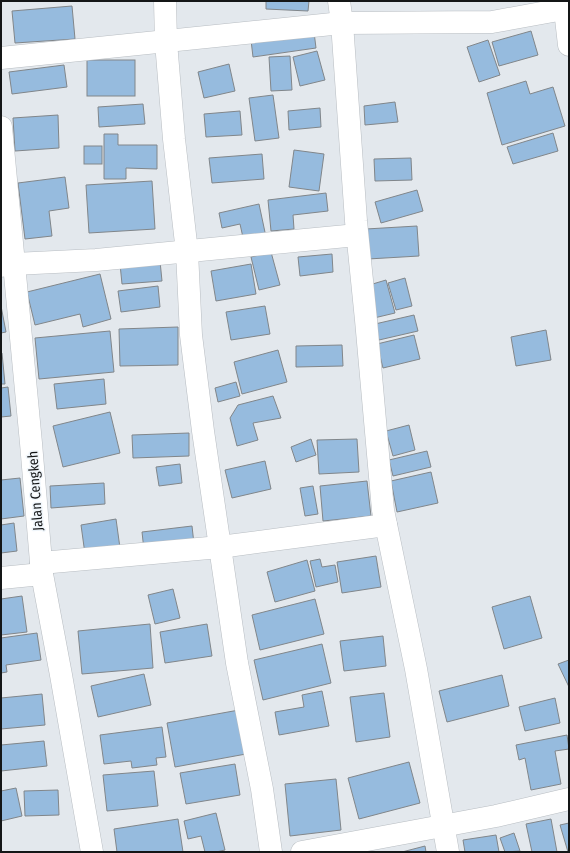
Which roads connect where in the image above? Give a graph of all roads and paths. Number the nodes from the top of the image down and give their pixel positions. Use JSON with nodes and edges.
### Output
{"nodes":[{"id":1,"x":165,"y":1,"type":"edge"},
{"id":2,"x":339,"y":1,"type":"edge"},
{"id":3,"x":566,"y":6,"type":"edge"},
{"id":4,"x":342,"y":23,"type":"junction"},
{"id":5,"x":166,"y":42,"type":"junction"},
{"id":6,"x":569,"y":45,"type":"edge"},
{"id":7,"x":1,"y":58,"type":"edge"},
{"id":8,"x":1,"y":127,"type":"edge"},
{"id":9,"x":357,"y":235,"type":"junction"},
{"id":10,"x":187,"y":252,"type":"junction"},
{"id":11,"x":7,"y":265,"type":"edge"},
{"id":12,"x":386,"y":525,"type":"junction"},
{"id":13,"x":220,"y":547,"type":"junction"},
{"id":14,"x":41,"y":569,"type":"junction"},
{"id":15,"x":1,"y":578,"type":"edge"},
{"id":16,"x":569,"y":799,"type":"edge"},
{"id":17,"x":443,"y":826,"type":"junction"},
{"id":18,"x":92,"y":852,"type":"edge"},
{"id":19,"x":271,"y":852,"type":"edge"},
{"id":20,"x":302,"y":852,"type":"edge"},
{"id":21,"x":448,"y":852,"type":"edge"}],
"edges":[{"from":1,"to":5,"type":"street"},
{"from":2,"to":4,"type":"street"},
{"from":3,"to":4,"type":"street"},
{"from":3,"to":6,"type":"street"},
{"from":4,"to":5,"type":"street"},
{"from":4,"to":9,"type":"street"},
{"from":5,"to":7,"type":"street"},
{"from":5,"to":10,"type":"street"},
{"from":8,"to":11,"type":"street","name":"Jalan Cengkeh"},
{"from":9,"to":10,"type":"street"},
{"from":9,"to":12,"type":"street"},
{"from":10,"to":11,"type":"street"},
{"from":10,"to":13,"type":"street"},
{"from":11,"to":14,"type":"street","name":"Jalan Cengkeh"},
{"from":12,"to":13,"type":"street"},
{"from":12,"to":17,"type":"street"},
{"from":13,"to":14,"type":"street"},
{"from":13,"to":19,"type":"street"},
{"from":14,"to":15,"type":"street"},
{"from":14,"to":18,"type":"street","name":"Jalan Cengkeh"},
{"from":16,"to":17,"type":"street"},
{"from":17,"to":20,"type":"street"},
{"from":17,"to":21,"type":"street"}]}
